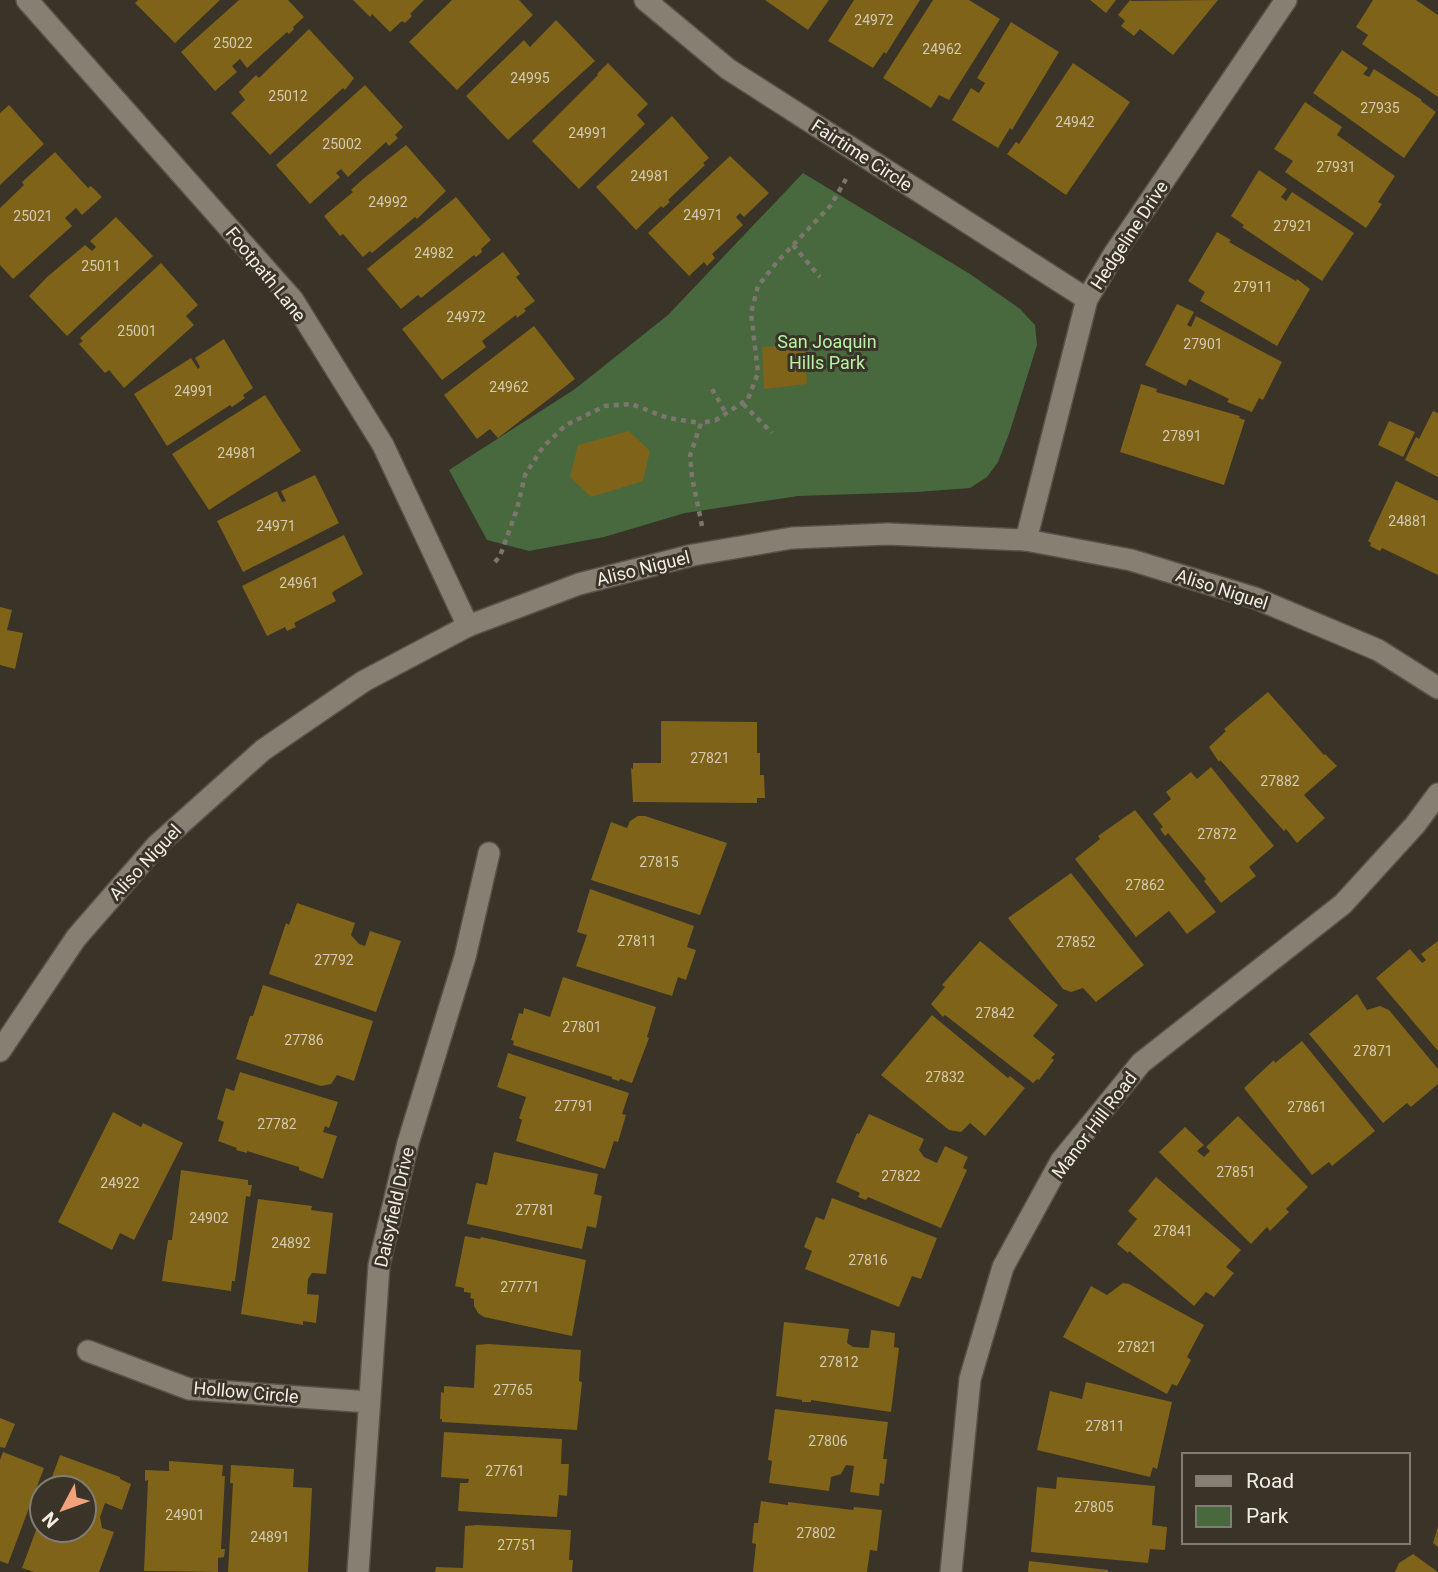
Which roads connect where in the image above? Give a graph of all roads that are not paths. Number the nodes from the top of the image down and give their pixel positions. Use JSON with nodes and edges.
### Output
{"nodes":[{"id":1,"x":27,"y":0,"type":"edge"},
{"id":2,"x":645,"y":0,"type":"edge"},
{"id":3,"x":1286,"y":0,"type":"edge"},
{"id":4,"x":1087,"y":299,"type":"junction"},
{"id":5,"x":1026,"y":540,"type":"junction"},
{"id":6,"x":468,"y":626,"type":"junction"},
{"id":7,"x":1438,"y":688,"type":"edge"},
{"id":8,"x":1438,"y":794,"type":"edge"},
{"id":9,"x":489,"y":853,"type":"dead end"},
{"id":10,"x":0,"y":1051,"type":"edge"},
{"id":11,"x":88,"y":1352,"type":"dead end"},
{"id":12,"x":369,"y":1402,"type":"junction"},
{"id":13,"x":358,"y":1572,"type":"edge"},
{"id":14,"x":951,"y":1572,"type":"edge"}],
"edges":[{"from":1,"to":6,"type":"street","name":"Footpath Lane"},
{"from":2,"to":4,"type":"street","name":"Fairtime Circle"},
{"from":3,"to":4,"type":"street","name":"Hedgeline Drive"},
{"from":4,"to":5,"type":"street","name":"Hedgeline Drive"},
{"from":5,"to":6,"type":"street","name":"Aliso Niguel"},
{"from":5,"to":7,"type":"street","name":"Aliso Niguel"},
{"from":6,"to":10,"type":"street","name":"Aliso Niguel"},
{"from":8,"to":14,"type":"street","name":"Manor Hill Road"},
{"from":9,"to":12,"type":"street","name":"Daisyfield Drive"},
{"from":11,"to":12,"type":"street","name":"Hollow Circle"},
{"from":12,"to":13,"type":"street","name":"Daisyfield Drive"}]}
